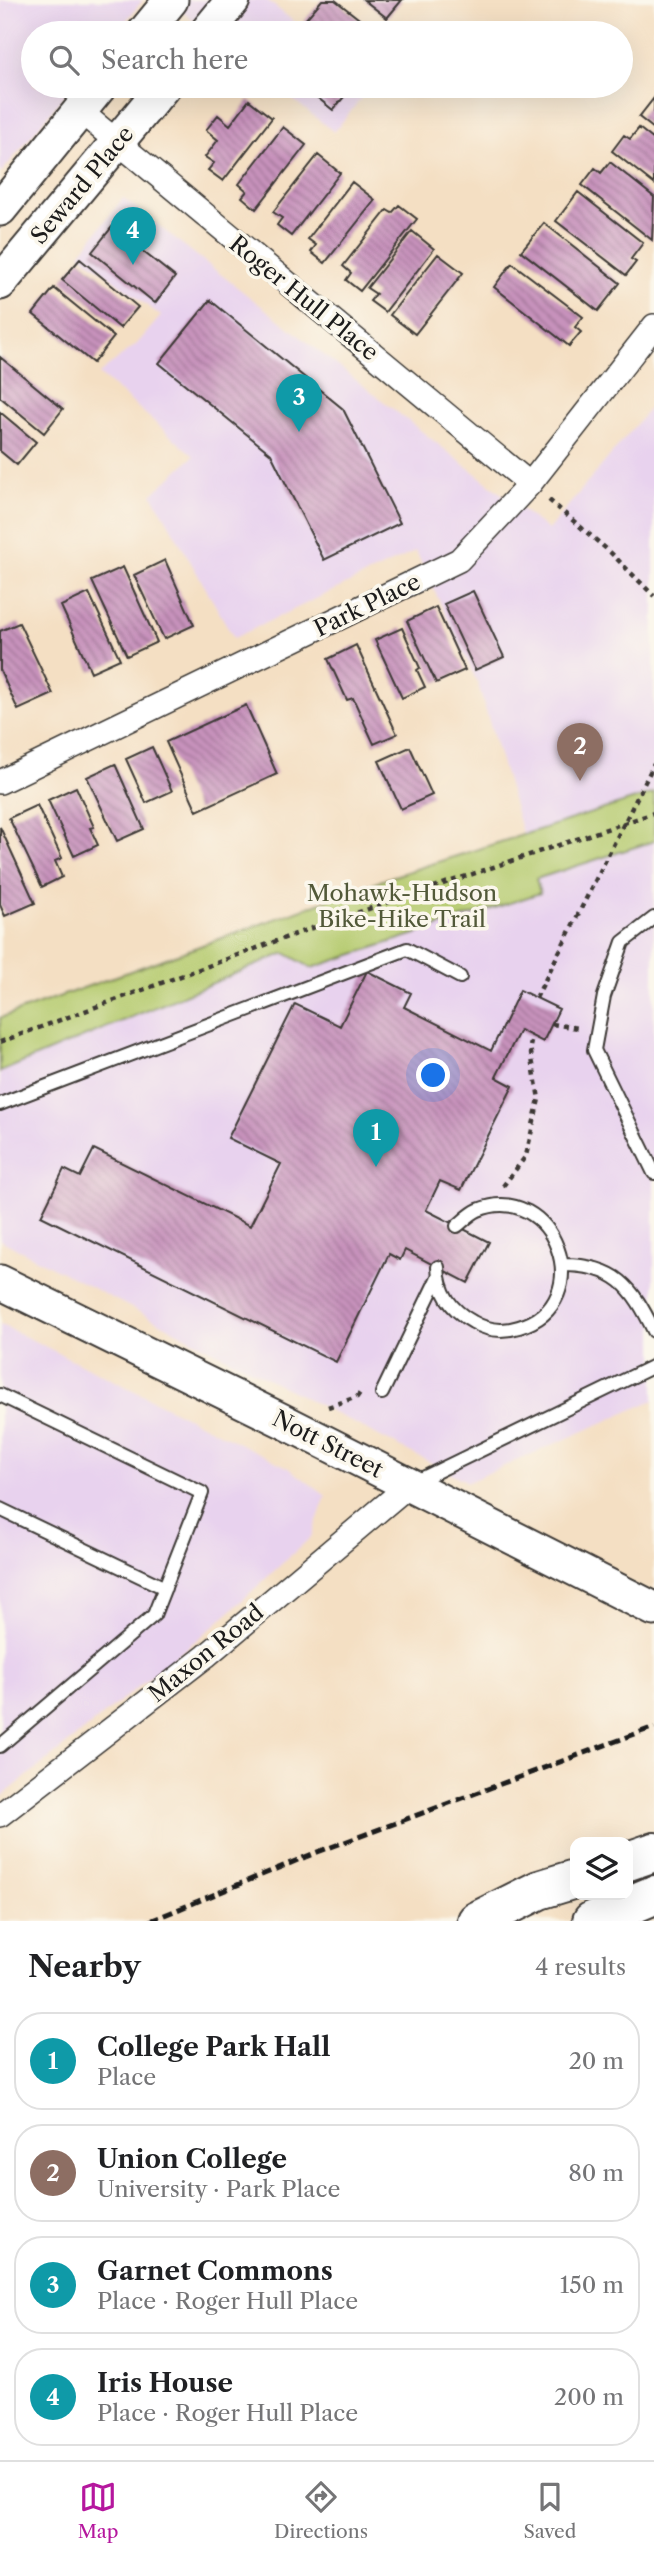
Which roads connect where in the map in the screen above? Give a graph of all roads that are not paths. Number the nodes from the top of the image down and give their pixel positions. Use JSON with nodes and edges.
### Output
{"nodes":[{"id":1,"x":171,"y":0,"type":"edge"},
{"id":2,"x":233,"y":0,"type":"edge"},
{"id":3,"x":154,"y":21,"type":"edge"},
{"id":4,"x":216,"y":21,"type":"edge"},
{"id":5,"x":90,"y":98,"type":"edge"},
{"id":6,"x":154,"y":98,"type":"edge"},
{"id":7,"x":117,"y":144,"type":"junction"},
{"id":8,"x":0,"y":209,"type":"edge"},
{"id":9,"x":0,"y":283,"type":"edge"},
{"id":10,"x":654,"y":326,"type":"edge"},
{"id":11,"x":530,"y":484,"type":"junction"},
{"id":12,"x":0,"y":782,"type":"edge"},
{"id":13,"x":654,"y":918,"type":"edge"},
{"id":14,"x":460,"y":977,"type":"dead end"},
{"id":15,"x":0,"y":1104,"type":"edge"},
{"id":16,"x":654,"y":1173,"type":"edge"},
{"id":17,"x":457,"y":1226,"type":"dead end"},
{"id":18,"x":563,"y":1265,"type":"junction"},
{"id":19,"x":0,"y":1282,"type":"edge"},
{"id":20,"x":654,"y":1331,"type":"edge"},
{"id":21,"x":654,"y":1366,"type":"edge"},
{"id":22,"x":382,"y":1393,"type":"dead end"},
{"id":23,"x":0,"y":1395,"type":"edge"},
{"id":24,"x":408,"y":1486,"type":"junction"},
{"id":25,"x":0,"y":1508,"type":"edge"},
{"id":26,"x":165,"y":1588,"type":"junction"},
{"id":27,"x":654,"y":1609,"type":"edge"},
{"id":28,"x":0,"y":1746,"type":"edge"},
{"id":29,"x":0,"y":1815,"type":"edge"},
{"id":30,"x":654,"y":1852,"type":"edge"},
{"id":31,"x":633,"y":1859,"type":"edge"},
{"id":32,"x":570,"y":1881,"type":"edge"},
{"id":33,"x":654,"y":1895,"type":"edge"},
{"id":34,"x":477,"y":1921,"type":"edge"},
{"id":35,"x":592,"y":1921,"type":"edge"}],
"edges":[{"from":1,"to":3,"type":"main road"},
{"from":2,"to":4,"type":"main road"},
{"from":5,"to":7,"type":"street","name":"Roger Hull Place"},
{"from":5,"to":8,"type":"main road","name":"Seward Place"},
{"from":6,"to":7,"type":"main road","name":"Seward Place"},
{"from":7,"to":9,"type":"main road","name":"Seward Place"},
{"from":7,"to":11,"type":"street","name":"Roger Hull Place"},
{"from":10,"to":11,"type":"street","name":"Park Place"},
{"from":11,"to":12,"type":"street","name":"Park Place"},
{"from":13,"to":16,"type":"lane"},
{"from":14,"to":15,"type":"lane"},
{"from":17,"to":18,"type":"lane"},
{"from":18,"to":20,"type":"lane"},
{"from":18,"to":22,"type":"lane"},
{"from":19,"to":24,"type":"main road","name":"Nott Street"},
{"from":21,"to":24,"type":"lane"},
{"from":23,"to":26,"type":"lane"},
{"from":24,"to":27,"type":"main road","name":"Nott Street"},
{"from":24,"to":29,"type":"street","name":"Maxon Road"},
{"from":25,"to":26,"type":"lane"},
{"from":26,"to":28,"type":"lane"},
{"from":30,"to":31,"type":"highway"},
{"from":32,"to":34,"type":"highway"},
{"from":33,"to":35,"type":"highway"}]}
